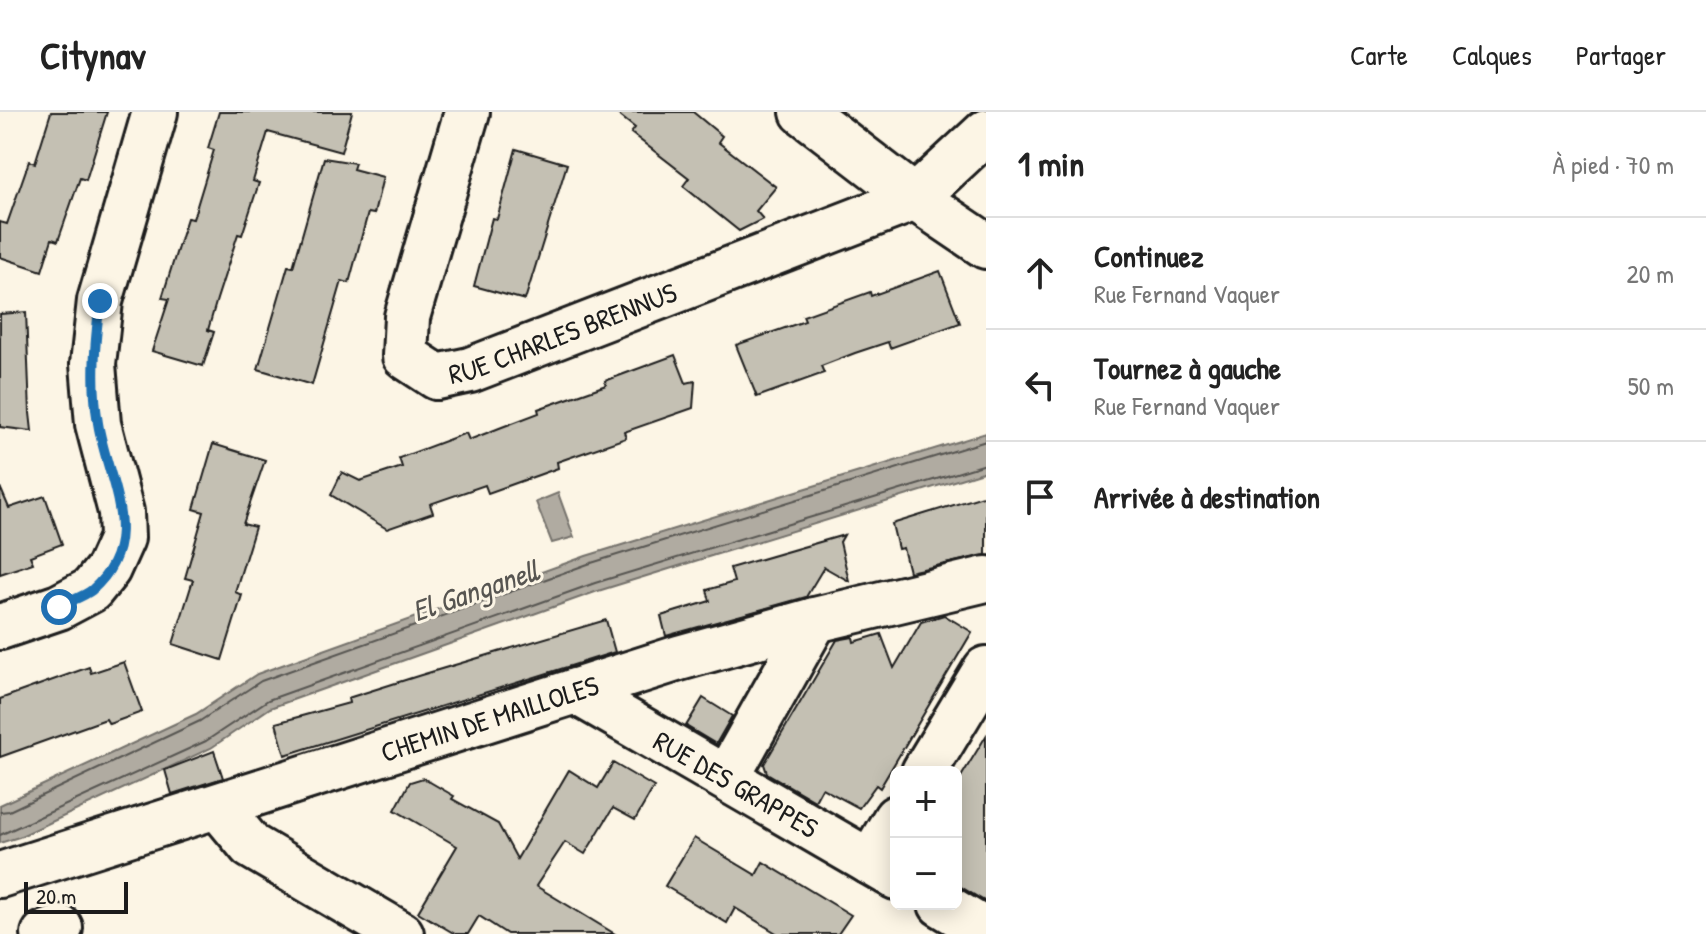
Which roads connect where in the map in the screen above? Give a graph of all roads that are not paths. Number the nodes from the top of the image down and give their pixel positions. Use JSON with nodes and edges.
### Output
{"nodes":[{"id":1,"x":155,"y":112,"type":"edge"},
{"id":2,"x":467,"y":112,"type":"edge"},
{"id":3,"x":803,"y":112,"type":"edge"},
{"id":4,"x":986,"y":132,"type":"edge"},
{"id":5,"x":915,"y":198,"type":"junction"},
{"id":6,"x":986,"y":246,"type":"edge"},
{"id":7,"x":986,"y":579,"type":"edge"},
{"id":8,"x":815,"y":620,"type":"junction"},
{"id":9,"x":0,"y":627,"type":"edge"},
{"id":10,"x":986,"y":669,"type":"edge"},
{"id":11,"x":575,"y":691,"type":"junction"},
{"id":12,"x":928,"y":766,"type":"edge"},
{"id":13,"x":727,"y":777,"type":"junction"},
{"id":14,"x":218,"y":806,"type":"junction"},
{"id":15,"x":891,"y":838,"type":"edge"},
{"id":16,"x":883,"y":870,"type":"edge"},
{"id":17,"x":0,"y":875,"type":"edge"},
{"id":18,"x":951,"y":910,"type":"edge"},
{"id":19,"x":986,"y":931,"type":"edge"},
{"id":20,"x":401,"y":934,"type":"edge"}],
"edges":[{"from":1,"to":9,"type":"street"},
{"from":2,"to":5,"type":"street","name":"RUE CHARLES BRENNUS"},
{"from":3,"to":5,"type":"street"},
{"from":4,"to":5,"type":"street"},
{"from":5,"to":6,"type":"street"},
{"from":7,"to":8,"type":"street","name":"CHEMIN DE MAILLOLES"},
{"from":8,"to":11,"type":"street","name":"CHEMIN DE MAILLOLES"},
{"from":8,"to":13,"type":"street"},
{"from":10,"to":12,"type":"street"},
{"from":11,"to":13,"type":"street","name":"RUE DES GRAPPES"},
{"from":11,"to":14,"type":"street","name":"CHEMIN DE MAILLOLES"},
{"from":13,"to":16,"type":"street","name":"RUE DES GRAPPES"},
{"from":14,"to":17,"type":"street","name":"CHEMIN DE MAILLOLES"},
{"from":14,"to":20,"type":"street"},
{"from":15,"to":16,"type":"street"},
{"from":18,"to":19,"type":"street"}]}
